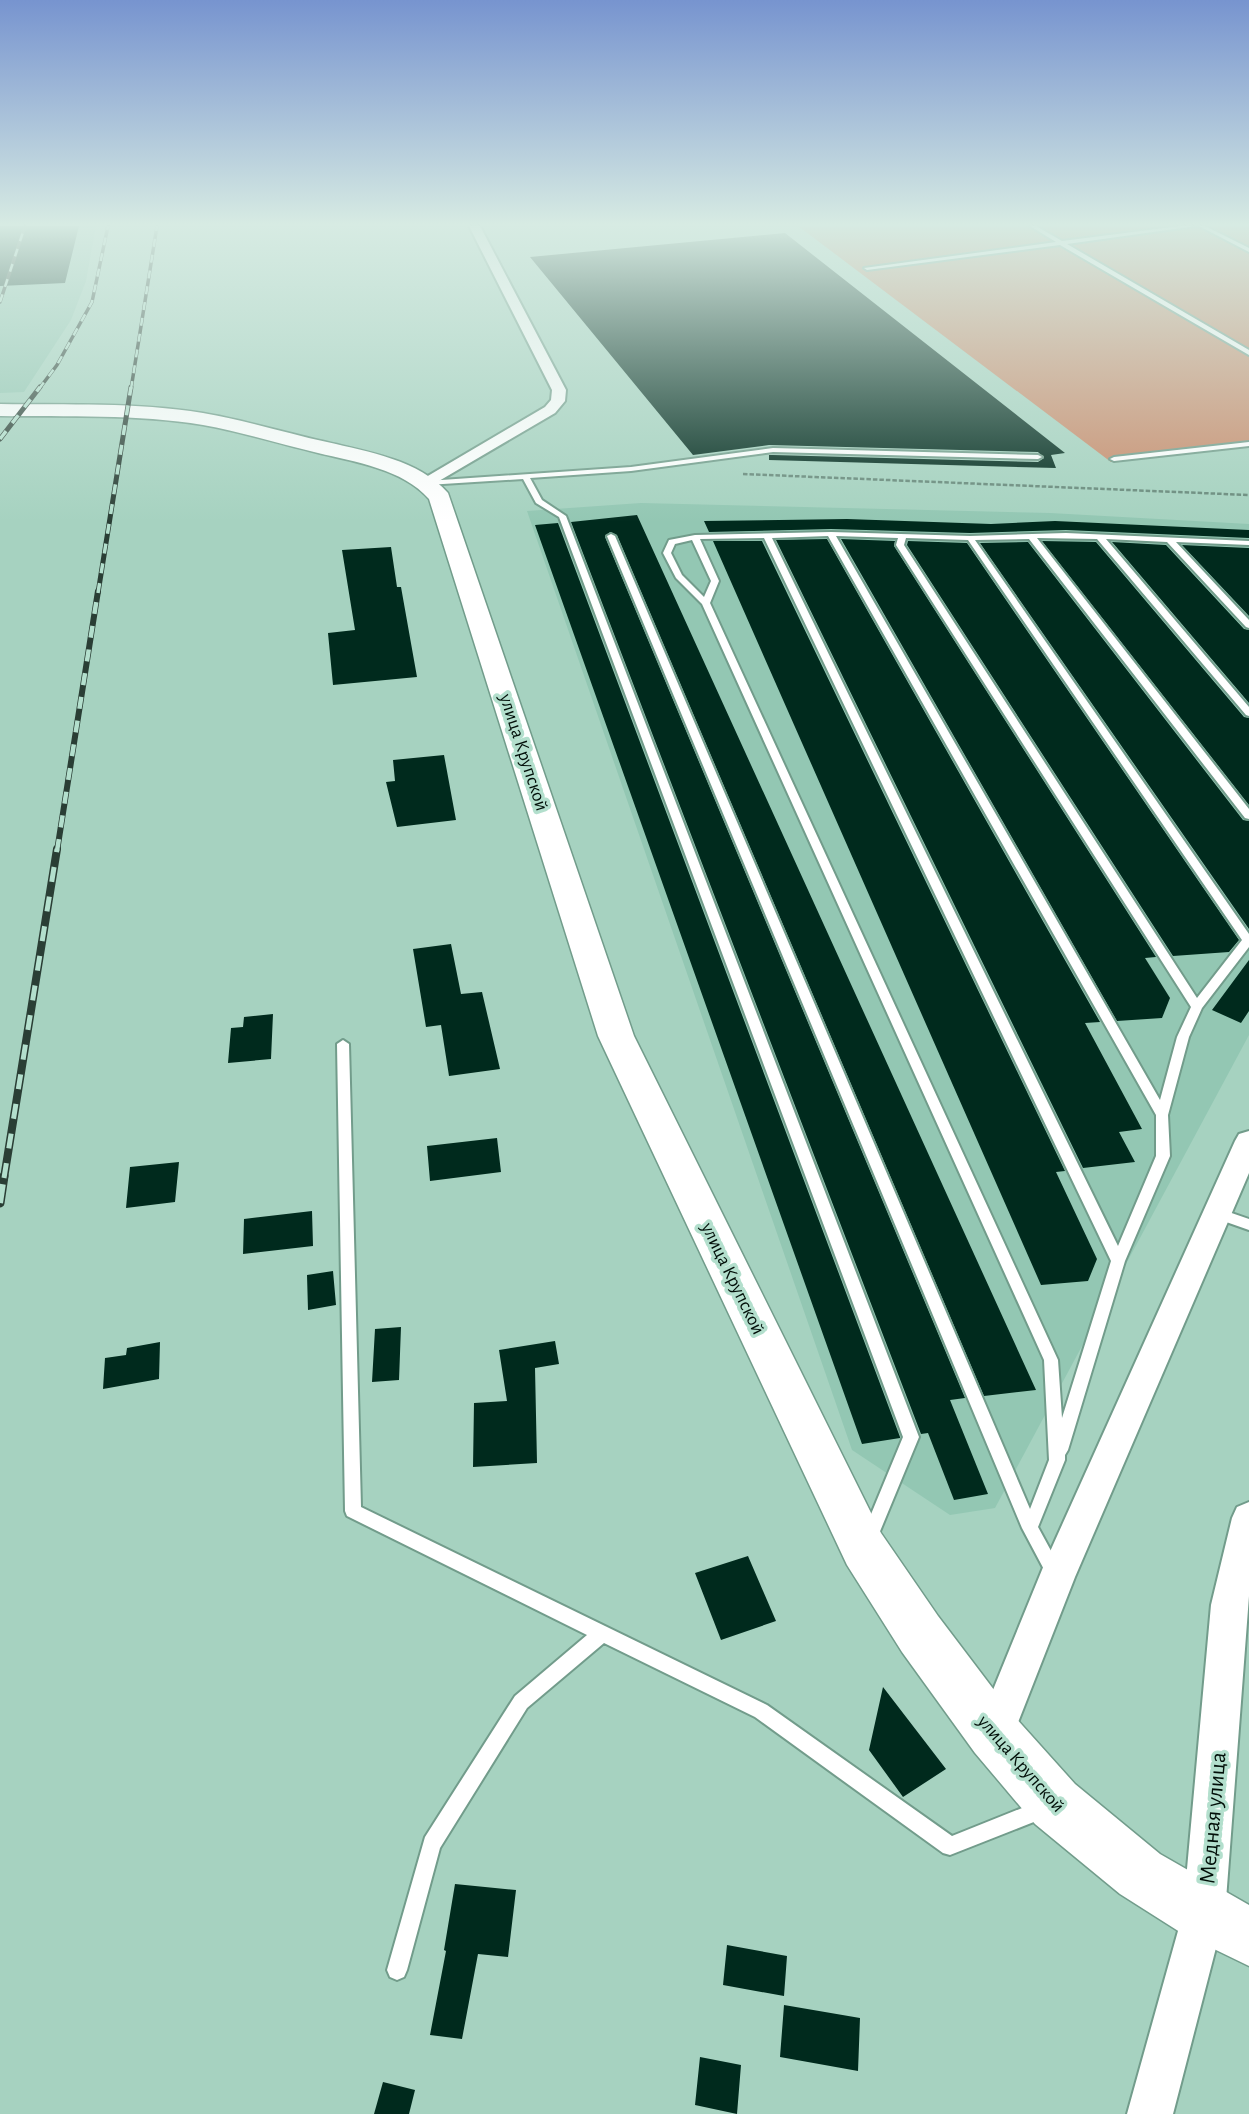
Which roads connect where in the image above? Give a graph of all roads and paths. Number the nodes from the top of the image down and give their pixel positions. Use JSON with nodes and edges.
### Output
{"nodes":[{"id":1,"x":525,"y":325,"type":"edge"},
{"id":2,"x":1199,"y":325,"type":"edge"},
{"id":3,"x":1249,"y":354,"type":"edge"},
{"id":4,"x":0,"y":410,"type":"edge"},
{"id":5,"x":1249,"y":444,"type":"edge"},
{"id":6,"x":1038,"y":457,"type":"dead end"},
{"id":7,"x":1114,"y":459,"type":"dead end"},
{"id":8,"x":741,"y":474,"type":"dead end"},
{"id":9,"x":525,"y":476,"type":"junction"},
{"id":10,"x":427,"y":483,"type":"junction"},
{"id":11,"x":1249,"y":495,"type":"edge"},
{"id":12,"x":831,"y":534,"type":"junction"},
{"id":13,"x":767,"y":535,"type":"junction"},
{"id":14,"x":903,"y":535,"type":"junction"},
{"id":15,"x":611,"y":536,"type":"dead end"},
{"id":16,"x":1031,"y":536,"type":"junction"},
{"id":17,"x":1099,"y":536,"type":"junction"},
{"id":18,"x":695,"y":537,"type":"junction"},
{"id":19,"x":970,"y":538,"type":"junction"},
{"id":20,"x":1169,"y":539,"type":"junction"},
{"id":21,"x":1246,"y":545,"type":"edge"},
{"id":22,"x":706,"y":603,"type":"junction"},
{"id":23,"x":1249,"y":625,"type":"edge"},
{"id":24,"x":1249,"y":713,"type":"edge"},
{"id":25,"x":1249,"y":816,"type":"edge"},
{"id":26,"x":1248,"y":940,"type":"edge"},
{"id":27,"x":1197,"y":1007,"type":"junction"},
{"id":28,"x":343,"y":1044,"type":"dead end"},
{"id":29,"x":1162,"y":1115,"type":"junction"},
{"id":30,"x":1249,"y":1142,"type":"edge"},
{"id":31,"x":1217,"y":1213,"type":"junction"},
{"id":32,"x":1249,"y":1225,"type":"edge"},
{"id":33,"x":1118,"y":1261,"type":"junction"},
{"id":34,"x":1057,"y":1460,"type":"junction"},
{"id":35,"x":1249,"y":1518,"type":"edge"},
{"id":36,"x":1030,"y":1528,"type":"junction"},
{"id":37,"x":864,"y":1549,"type":"junction"},
{"id":38,"x":1057,"y":1577,"type":"junction"},
{"id":39,"x":602,"y":1633,"type":"junction"},
{"id":40,"x":994,"y":1734,"type":"junction"},
{"id":41,"x":1055,"y":1804,"type":"junction"},
{"id":42,"x":1226,"y":1925,"type":"edge"},
{"id":43,"x":397,"y":1970,"type":"dead end"},
{"id":44,"x":1150,"y":2114,"type":"edge"}],
"edges":[{"from":1,"to":10,"type":"street"},
{"from":2,"to":3,"type":"lane"},
{"from":4,"to":10,"type":"main road"},
{"from":5,"to":7,"type":"lane"},
{"from":6,"to":9,"type":"lane"},
{"from":8,"to":11,"type":"path"},
{"from":9,"to":10,"type":"lane"},
{"from":9,"to":37,"type":"lane"},
{"from":10,"to":37,"type":"main road","name":"улица Крупской"},
{"from":12,"to":13,"type":"lane"},
{"from":12,"to":14,"type":"lane"},
{"from":12,"to":29,"type":"lane"},
{"from":13,"to":18,"type":"lane"},
{"from":13,"to":33,"type":"lane"},
{"from":14,"to":19,"type":"lane"},
{"from":14,"to":27,"type":"lane"},
{"from":15,"to":36,"type":"lane"},
{"from":16,"to":17,"type":"lane"},
{"from":16,"to":19,"type":"lane"},
{"from":16,"to":25,"type":"lane"},
{"from":17,"to":20,"type":"lane"},
{"from":17,"to":24,"type":"lane"},
{"from":18,"to":22,"type":"lane"},
{"from":18,"to":22,"type":"lane"},
{"from":19,"to":26,"type":"lane"},
{"from":20,"to":21,"type":"lane"},
{"from":20,"to":23,"type":"lane"},
{"from":22,"to":34,"type":"lane"},
{"from":26,"to":27,"type":"lane"},
{"from":27,"to":29,"type":"lane"},
{"from":28,"to":39,"type":"lane"},
{"from":29,"to":33,"type":"lane"},
{"from":30,"to":31,"type":"street"},
{"from":31,"to":32,"type":"lane"},
{"from":31,"to":38,"type":"street"},
{"from":33,"to":34,"type":"lane"},
{"from":34,"to":36,"type":"lane"},
{"from":35,"to":42,"type":"street","name":"Медная улица"},
{"from":36,"to":38,"type":"lane"},
{"from":37,"to":40,"type":"main road","name":"улица Крупской"},
{"from":38,"to":40,"type":"street"},
{"from":39,"to":41,"type":"lane"},
{"from":39,"to":43,"type":"lane"},
{"from":40,"to":41,"type":"main road","name":"улица Крупской"},
{"from":41,"to":42,"type":"main road","name":"улица Крупской"},
{"from":42,"to":44,"type":"street","name":"Медная улица"}]}
